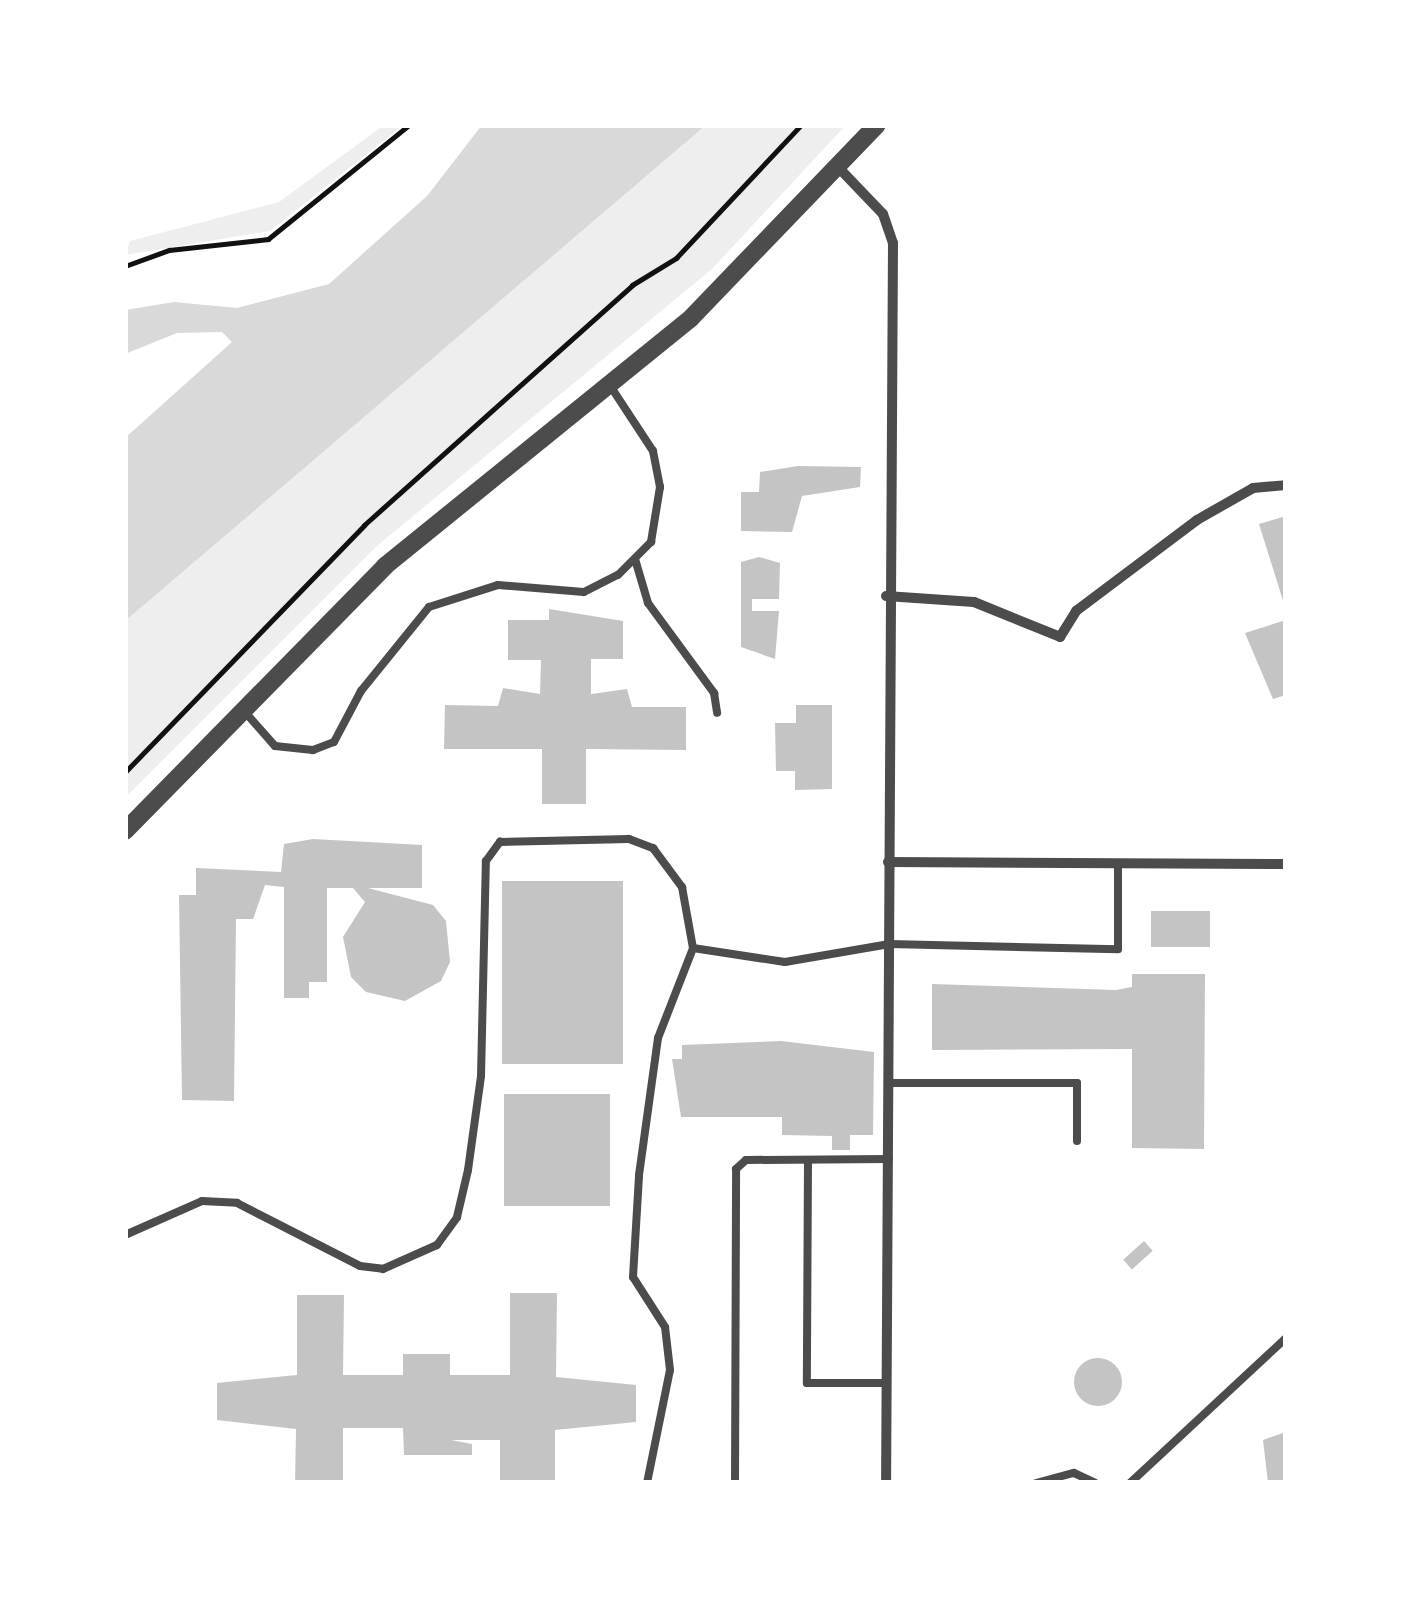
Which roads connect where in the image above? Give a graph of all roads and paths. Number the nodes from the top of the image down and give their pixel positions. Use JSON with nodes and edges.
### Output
{"nodes":[{"id":1,"x":410,"y":125,"type":"edge"},
{"id":2,"x":801,"y":125,"type":"edge"},
{"id":3,"x":878,"y":125,"type":"edge"},
{"id":4,"x":838,"y":168,"type":"junction"},
{"id":5,"x":125,"y":266,"type":"edge"},
{"id":6,"x":609,"y":384,"type":"junction"},
{"id":7,"x":1286,"y":485,"type":"edge"},
{"id":8,"x":635,"y":559,"type":"junction"},
{"id":9,"x":886,"y":596,"type":"junction"},
{"id":10,"x":242,"y":710,"type":"junction"},
{"id":11,"x":717,"y":713,"type":"dead end"},
{"id":12,"x":125,"y":772,"type":"edge"},
{"id":13,"x":125,"y":831,"type":"edge"},
{"id":14,"x":888,"y":862,"type":"junction"},
{"id":15,"x":1118,"y":864,"type":"junction"},
{"id":16,"x":1286,"y":864,"type":"edge"},
{"id":17,"x":889,"y":944,"type":"junction"},
{"id":18,"x":693,"y":948,"type":"junction"},
{"id":19,"x":890,"y":1083,"type":"junction"},
{"id":20,"x":1078,"y":1141,"type":"dead end"},
{"id":21,"x":808,"y":1160,"type":"junction"},
{"id":22,"x":889,"y":1160,"type":"junction"},
{"id":23,"x":125,"y":1234,"type":"edge"},
{"id":24,"x":1286,"y":1338,"type":"edge"},
{"id":25,"x":887,"y":1383,"type":"junction"},
{"id":26,"x":647,"y":1483,"type":"edge"},
{"id":27,"x":735,"y":1483,"type":"edge"},
{"id":28,"x":886,"y":1483,"type":"edge"},
{"id":29,"x":1036,"y":1483,"type":"edge"},
{"id":30,"x":1095,"y":1483,"type":"edge"},
{"id":31,"x":1130,"y":1483,"type":"edge"}],
"edges":[{"from":1,"to":5,"type":"path"},
{"from":2,"to":12,"type":"path"},
{"from":3,"to":4,"type":"street"},
{"from":4,"to":6,"type":"street"},
{"from":4,"to":9,"type":"street"},
{"from":6,"to":8,"type":"lane"},
{"from":6,"to":10,"type":"street"},
{"from":7,"to":9,"type":"street"},
{"from":8,"to":10,"type":"lane"},
{"from":8,"to":11,"type":"lane"},
{"from":9,"to":14,"type":"street"},
{"from":10,"to":13,"type":"street"},
{"from":14,"to":15,"type":"street"},
{"from":14,"to":17,"type":"street"},
{"from":15,"to":16,"type":"street"},
{"from":15,"to":17,"type":"lane"},
{"from":17,"to":18,"type":"lane"},
{"from":17,"to":19,"type":"street"},
{"from":18,"to":23,"type":"lane"},
{"from":18,"to":26,"type":"lane"},
{"from":19,"to":20,"type":"lane"},
{"from":19,"to":22,"type":"street"},
{"from":21,"to":22,"type":"lane"},
{"from":21,"to":25,"type":"lane"},
{"from":21,"to":27,"type":"lane"},
{"from":22,"to":25,"type":"street"},
{"from":24,"to":31,"type":"lane"},
{"from":25,"to":28,"type":"street"},
{"from":29,"to":30,"type":"lane"}]}
